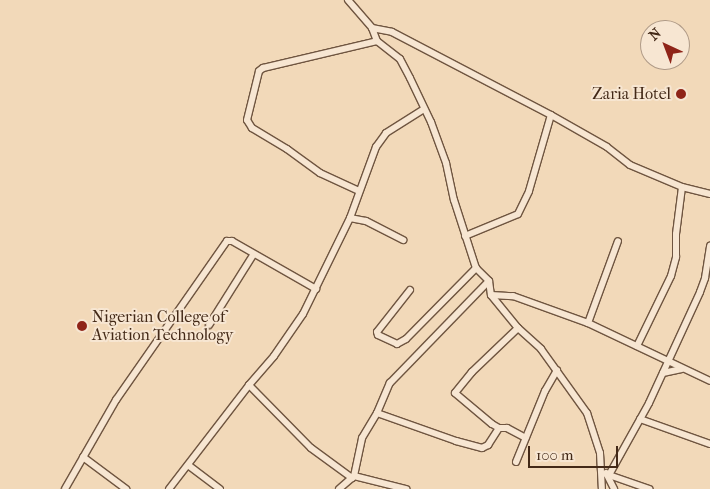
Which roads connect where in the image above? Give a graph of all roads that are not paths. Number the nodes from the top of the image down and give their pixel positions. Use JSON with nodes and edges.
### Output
{"nodes":[{"id":1,"x":348,"y":0,"type":"edge"},
{"id":2,"x":372,"y":28,"type":"junction"},
{"id":3,"x":378,"y":40,"type":"junction"},
{"id":4,"x":424,"y":109,"type":"junction"},
{"id":5,"x":551,"y":115,"type":"junction"},
{"id":6,"x":682,"y":186,"type":"junction"},
{"id":7,"x":359,"y":191,"type":"junction"},
{"id":8,"x":710,"y":194,"type":"edge"},
{"id":9,"x":350,"y":218,"type":"junction"},
{"id":10,"x":465,"y":236,"type":"junction"},
{"id":11,"x":403,"y":240,"type":"dead end"},
{"id":12,"x":618,"y":241,"type":"dead end"},
{"id":13,"x":710,"y":245,"type":"edge"},
{"id":14,"x":253,"y":255,"type":"junction"},
{"id":15,"x":476,"y":268,"type":"junction"},
{"id":16,"x":489,"y":281,"type":"junction"},
{"id":17,"x":316,"y":289,"type":"junction"},
{"id":18,"x":410,"y":290,"type":"dead end"},
{"id":19,"x":491,"y":295,"type":"junction"},
{"id":20,"x":588,"y":323,"type":"junction"},
{"id":21,"x":209,"y":325,"type":"dead end"},
{"id":22,"x":518,"y":328,"type":"junction"},
{"id":23,"x":637,"y":346,"type":"junction"},
{"id":24,"x":669,"y":362,"type":"junction"},
{"id":25,"x":682,"y":369,"type":"junction"},
{"id":26,"x":557,"y":370,"type":"junction"},
{"id":27,"x":663,"y":374,"type":"junction"},
{"id":28,"x":710,"y":382,"type":"edge"},
{"id":29,"x":249,"y":384,"type":"junction"},
{"id":30,"x":377,"y":413,"type":"junction"},
{"id":31,"x":640,"y":419,"type":"junction"},
{"id":32,"x":499,"y":428,"type":"junction"},
{"id":33,"x":526,"y":438,"type":"junction"},
{"id":34,"x":710,"y":444,"type":"edge"},
{"id":35,"x":83,"y":457,"type":"junction"},
{"id":36,"x":516,"y":462,"type":"dead end"},
{"id":37,"x":188,"y":465,"type":"junction"},
{"id":38,"x":601,"y":465,"type":"junction"},
{"id":39,"x":608,"y":474,"type":"junction"},
{"id":40,"x":353,"y":477,"type":"junction"},
{"id":41,"x":65,"y":489,"type":"edge"},
{"id":42,"x":126,"y":489,"type":"edge"},
{"id":43,"x":169,"y":489,"type":"edge"},
{"id":44,"x":220,"y":489,"type":"edge"},
{"id":45,"x":339,"y":489,"type":"edge"},
{"id":46,"x":406,"y":489,"type":"edge"},
{"id":47,"x":602,"y":489,"type":"edge"},
{"id":48,"x":614,"y":489,"type":"edge"},
{"id":49,"x":649,"y":489,"type":"edge"}],
"edges":[{"from":1,"to":2,"type":"street"},
{"from":2,"to":3,"type":"street"},
{"from":2,"to":5,"type":"street"},
{"from":3,"to":4,"type":"street"},
{"from":3,"to":7,"type":"street"},
{"from":4,"to":7,"type":"street"},
{"from":4,"to":10,"type":"street"},
{"from":5,"to":6,"type":"street"},
{"from":5,"to":10,"type":"street"},
{"from":6,"to":8,"type":"street"},
{"from":6,"to":23,"type":"street"},
{"from":7,"to":9,"type":"street"},
{"from":9,"to":11,"type":"street"},
{"from":9,"to":17,"type":"street"},
{"from":10,"to":15,"type":"street"},
{"from":12,"to":20,"type":"street"},
{"from":13,"to":24,"type":"street"},
{"from":14,"to":17,"type":"street"},
{"from":14,"to":21,"type":"street"},
{"from":14,"to":35,"type":"street"},
{"from":15,"to":16,"type":"street"},
{"from":15,"to":18,"type":"street"},
{"from":16,"to":19,"type":"street"},
{"from":16,"to":30,"type":"street"},
{"from":17,"to":29,"type":"street"},
{"from":19,"to":20,"type":"street"},
{"from":19,"to":22,"type":"street"},
{"from":20,"to":23,"type":"street"},
{"from":22,"to":26,"type":"street"},
{"from":22,"to":32,"type":"street"},
{"from":23,"to":24,"type":"street"},
{"from":24,"to":25,"type":"street"},
{"from":24,"to":27,"type":"street"},
{"from":25,"to":27,"type":"street"},
{"from":25,"to":28,"type":"street"},
{"from":26,"to":33,"type":"street"},
{"from":26,"to":38,"type":"street"},
{"from":27,"to":31,"type":"street"},
{"from":29,"to":37,"type":"street"},
{"from":29,"to":40,"type":"street"},
{"from":30,"to":32,"type":"street"},
{"from":30,"to":40,"type":"street"},
{"from":31,"to":34,"type":"street"},
{"from":31,"to":39,"type":"street"},
{"from":32,"to":33,"type":"street"},
{"from":33,"to":36,"type":"street"},
{"from":35,"to":41,"type":"street"},
{"from":35,"to":42,"type":"street"},
{"from":37,"to":43,"type":"street"},
{"from":37,"to":44,"type":"street"},
{"from":38,"to":39,"type":"street"},
{"from":38,"to":47,"type":"street"},
{"from":39,"to":48,"type":"street"},
{"from":39,"to":49,"type":"street"},
{"from":40,"to":45,"type":"street"},
{"from":40,"to":46,"type":"street"}]}
